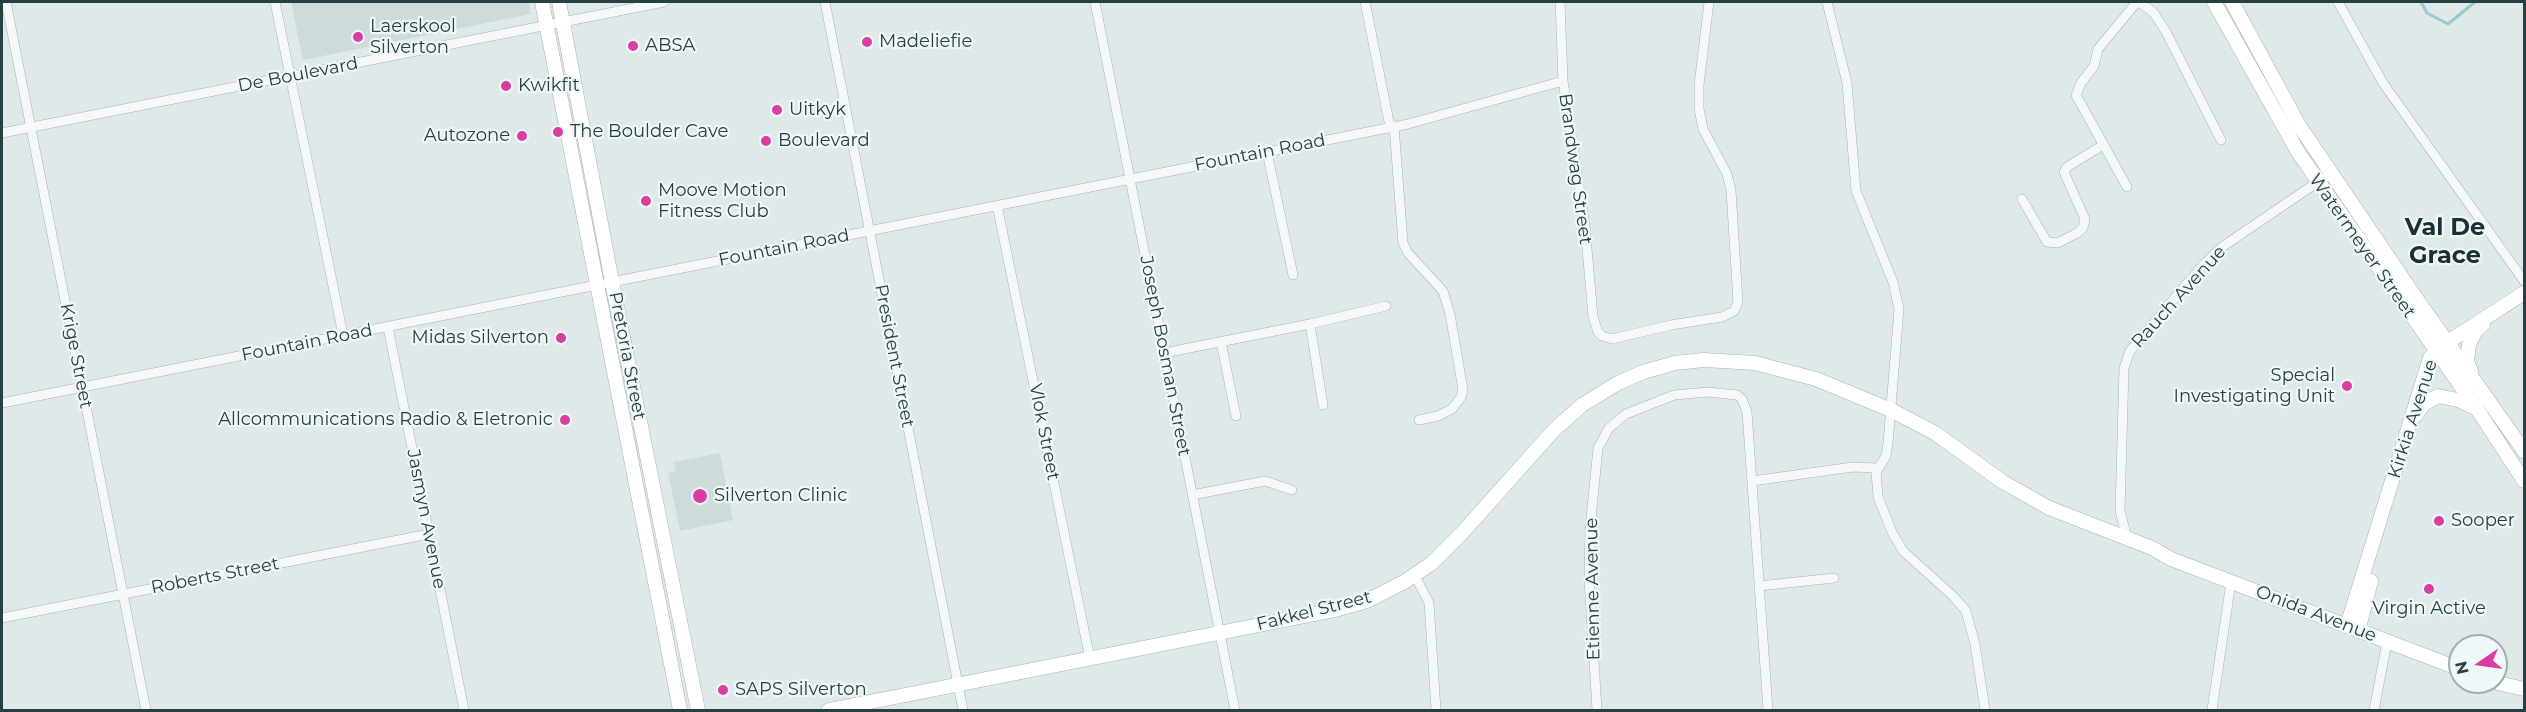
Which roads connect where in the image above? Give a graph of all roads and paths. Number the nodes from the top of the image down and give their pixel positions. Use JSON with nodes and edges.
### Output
{"nodes":[{"id":1,"x":6,"y":2,"type":"edge"},
{"id":2,"x":275,"y":2,"type":"edge"},
{"id":3,"x":542,"y":2,"type":"edge"},
{"id":4,"x":559,"y":2,"type":"edge"},
{"id":5,"x":664,"y":2,"type":"edge"},
{"id":6,"x":825,"y":2,"type":"edge"},
{"id":7,"x":1095,"y":2,"type":"edge"},
{"id":8,"x":1365,"y":2,"type":"edge"},
{"id":9,"x":1560,"y":2,"type":"edge"},
{"id":10,"x":1709,"y":2,"type":"edge"},
{"id":11,"x":1827,"y":2,"type":"edge"},
{"id":12,"x":2138,"y":2,"type":"edge"},
{"id":13,"x":2214,"y":2,"type":"edge"},
{"id":14,"x":2232,"y":2,"type":"edge"},
{"id":15,"x":2338,"y":2,"type":"edge"},
{"id":16,"x":563,"y":22,"type":"junction"},
{"id":17,"x":547,"y":25,"type":"junction"},
{"id":18,"x":291,"y":76,"type":"junction"},
{"id":19,"x":1563,"y":81,"type":"junction"},
{"id":20,"x":30,"y":127,"type":"junction"},
{"id":21,"x":1392,"y":127,"type":"junction"},
{"id":22,"x":2,"y":133,"type":"edge"},
{"id":23,"x":2221,"y":140,"type":"dead end"},
{"id":24,"x":2103,"y":145,"type":"junction"},
{"id":25,"x":1267,"y":152,"type":"junction"},
{"id":26,"x":2331,"y":173,"type":"junction"},
{"id":27,"x":1130,"y":179,"type":"junction"},
{"id":28,"x":2317,"y":182,"type":"junction"},
{"id":29,"x":2127,"y":188,"type":"dead end"},
{"id":30,"x":2022,"y":199,"type":"dead end"},
{"id":31,"x":997,"y":205,"type":"junction"},
{"id":32,"x":870,"y":231,"type":"junction"},
{"id":33,"x":1293,"y":275,"type":"dead end"},
{"id":34,"x":2524,"y":281,"type":"edge"},
{"id":35,"x":612,"y":282,"type":"junction"},
{"id":36,"x":596,"y":285,"type":"junction"},
{"id":37,"x":2524,"y":293,"type":"edge"},
{"id":38,"x":1386,"y":306,"type":"dead end"},
{"id":39,"x":2493,"y":314,"type":"junction"},
{"id":40,"x":1310,"y":324,"type":"junction"},
{"id":41,"x":388,"y":327,"type":"junction"},
{"id":42,"x":343,"y":335,"type":"junction"},
{"id":43,"x":1221,"y":342,"type":"junction"},
{"id":44,"x":2442,"y":347,"type":"junction"},
{"id":45,"x":1164,"y":353,"type":"junction"},
{"id":46,"x":2475,"y":380,"type":"junction"},
{"id":47,"x":82,"y":387,"type":"junction"},
{"id":48,"x":2,"y":403,"type":"edge"},
{"id":49,"x":1323,"y":405,"type":"dead end"},
{"id":50,"x":2477,"y":409,"type":"junction"},
{"id":51,"x":1891,"y":410,"type":"junction"},
{"id":52,"x":1236,"y":417,"type":"dead end"},
{"id":53,"x":1419,"y":420,"type":"dead end"},
{"id":54,"x":2410,"y":422,"type":"junction"},
{"id":55,"x":2524,"y":451,"type":"edge"},
{"id":56,"x":1877,"y":468,"type":"junction"},
{"id":57,"x":1752,"y":481,"type":"junction"},
{"id":58,"x":2524,"y":481,"type":"edge"},
{"id":59,"x":2003,"y":482,"type":"junction"},
{"id":60,"x":1292,"y":490,"type":"dead end"},
{"id":61,"x":1192,"y":495,"type":"junction"},
{"id":62,"x":2120,"y":511,"type":"junction"},
{"id":63,"x":2102,"y":529,"type":"junction"},
{"id":64,"x":429,"y":534,"type":"junction"},
{"id":65,"x":2127,"y":538,"type":"junction"},
{"id":66,"x":2171,"y":559,"type":"junction"},
{"id":67,"x":1415,"y":576,"type":"junction"},
{"id":68,"x":1834,"y":578,"type":"dead end"},
{"id":69,"x":2231,"y":582,"type":"junction"},
{"id":70,"x":1759,"y":586,"type":"junction"},
{"id":71,"x":122,"y":594,"type":"junction"},
{"id":72,"x":2,"y":618,"type":"edge"},
{"id":73,"x":2353,"y":628,"type":"junction"},
{"id":74,"x":1220,"y":632,"type":"junction"},
{"id":75,"x":2387,"y":642,"type":"junction"},
{"id":76,"x":1090,"y":659,"type":"junction"},
{"id":77,"x":2448,"y":665,"type":"edge"},
{"id":78,"x":958,"y":685,"type":"junction"},
{"id":79,"x":2508,"y":685,"type":"edge"},
{"id":80,"x":2524,"y":689,"type":"edge"},
{"id":81,"x":146,"y":711,"type":"edge"},
{"id":82,"x":464,"y":711,"type":"edge"},
{"id":83,"x":680,"y":711,"type":"edge"},
{"id":84,"x":698,"y":711,"type":"edge"},
{"id":85,"x":829,"y":711,"type":"edge"},
{"id":86,"x":963,"y":711,"type":"edge"},
{"id":87,"x":1235,"y":711,"type":"edge"},
{"id":88,"x":1436,"y":711,"type":"edge"},
{"id":89,"x":1597,"y":711,"type":"edge"},
{"id":90,"x":1768,"y":711,"type":"edge"},
{"id":91,"x":1985,"y":711,"type":"edge"},
{"id":92,"x":2212,"y":711,"type":"edge"},
{"id":93,"x":2374,"y":711,"type":"edge"}],
"edges":[{"from":1,"to":20,"type":"street","name":"Krige Street"},
{"from":2,"to":18,"type":"street"},
{"from":3,"to":17,"type":"main road","name":"Pretoria Street"},
{"from":4,"to":16,"type":"main road","name":"Pretoria Street"},
{"from":5,"to":16,"type":"street","name":"De Boulevard"},
{"from":6,"to":32,"type":"street","name":"President Street"},
{"from":7,"to":27,"type":"street","name":"Joseph Bosman Street"},
{"from":8,"to":21,"type":"street"},
{"from":9,"to":19,"type":"street","name":"Brandwag Street"},
{"from":10,"to":19,"type":"street","name":"Brandwag Street"},
{"from":11,"to":51,"type":"street"},
{"from":12,"to":23,"type":"street"},
{"from":12,"to":24,"type":"street"},
{"from":13,"to":28,"type":"main road","name":"Watermeyer Street"},
{"from":14,"to":26,"type":"main road","name":"Watermeyer Street"},
{"from":15,"to":34,"type":"street"},
{"from":16,"to":17,"type":"street","name":"De Boulevard"},
{"from":16,"to":35,"type":"main road","name":"Pretoria Street"},
{"from":17,"to":18,"type":"street","name":"De Boulevard"},
{"from":17,"to":36,"type":"main road","name":"Pretoria Street"},
{"from":18,"to":20,"type":"street","name":"De Boulevard"},
{"from":18,"to":42,"type":"street"},
{"from":19,"to":21,"type":"street","name":"Fountain Road"},
{"from":20,"to":22,"type":"street","name":"De Boulevard"},
{"from":20,"to":47,"type":"street","name":"Krige Street"},
{"from":21,"to":25,"type":"street","name":"Fountain Road"},
{"from":21,"to":53,"type":"street"},
{"from":24,"to":29,"type":"street"},
{"from":24,"to":30,"type":"street"},
{"from":25,"to":27,"type":"street","name":"Fountain Road"},
{"from":25,"to":33,"type":"street"},
{"from":26,"to":28,"type":"street","name":"Rauch Avenue"},
{"from":26,"to":44,"type":"main road","name":"Watermeyer Street"},
{"from":27,"to":31,"type":"street","name":"Fountain Road"},
{"from":27,"to":45,"type":"street","name":"Joseph Bosman Street"},
{"from":28,"to":44,"type":"main road","name":"Watermeyer Street"},
{"from":28,"to":62,"type":"street","name":"Rauch Avenue"},
{"from":31,"to":32,"type":"street","name":"Fountain Road"},
{"from":31,"to":76,"type":"street","name":"Vlok Street"},
{"from":32,"to":35,"type":"street","name":"Fountain Road"},
{"from":32,"to":78,"type":"street","name":"President Street"},
{"from":35,"to":36,"type":"street","name":"Fountain Road"},
{"from":35,"to":84,"type":"main road","name":"Pretoria Street"},
{"from":36,"to":41,"type":"street","name":"Fountain Road"},
{"from":36,"to":83,"type":"main road","name":"Pretoria Street"},
{"from":37,"to":39,"type":"main road"},
{"from":38,"to":40,"type":"street"},
{"from":39,"to":44,"type":"main road"},
{"from":39,"to":46,"type":"main road"},
{"from":40,"to":43,"type":"street"},
{"from":40,"to":49,"type":"street"},
{"from":41,"to":42,"type":"street","name":"Fountain Road"},
{"from":41,"to":64,"type":"street","name":"Jasmyn Avenue"},
{"from":42,"to":47,"type":"street","name":"Fountain Road"},
{"from":43,"to":45,"type":"street"},
{"from":43,"to":52,"type":"street"},
{"from":44,"to":46,"type":"main road","name":"Watermeyer Street"},
{"from":44,"to":50,"type":"main road","name":"Watermeyer Street"},
{"from":44,"to":54,"type":"main road","name":"Kirkia Avenue"},
{"from":45,"to":61,"type":"street","name":"Joseph Bosman Street"},
{"from":46,"to":55,"type":"main road","name":"Watermeyer Street"},
{"from":47,"to":48,"type":"street","name":"Fountain Road"},
{"from":47,"to":71,"type":"street","name":"Krige Street"},
{"from":50,"to":54,"type":"main road"},
{"from":50,"to":58,"type":"main road","name":"Watermeyer Street"},
{"from":51,"to":56,"type":"street"},
{"from":51,"to":59,"type":"main road","name":"Onida Avenue"},
{"from":51,"to":67,"type":"main road","name":"Fakkel Street"},
{"from":54,"to":73,"type":"main road","name":"Kirkia Avenue"},
{"from":56,"to":57,"type":"street"},
{"from":56,"to":91,"type":"street"},
{"from":57,"to":70,"type":"street"},
{"from":57,"to":89,"type":"street","name":"Etienne Avenue"},
{"from":59,"to":63,"type":"main road","name":"Onida Avenue"},
{"from":59,"to":66,"type":"main road","name":"Onida Avenue"},
{"from":60,"to":61,"type":"street"},
{"from":61,"to":74,"type":"street","name":"Joseph Bosman Street"},
{"from":62,"to":63,"type":"street"},
{"from":62,"to":65,"type":"street","name":"Rauch Avenue"},
{"from":63,"to":65,"type":"main road","name":"Onida Avenue"},
{"from":64,"to":71,"type":"street","name":"Roberts Street"},
{"from":64,"to":82,"type":"street","name":"Jasmyn Avenue"},
{"from":65,"to":66,"type":"main road","name":"Onida Avenue"},
{"from":66,"to":69,"type":"main road","name":"Onida Avenue"},
{"from":67,"to":74,"type":"main road","name":"Fakkel Street"},
{"from":67,"to":88,"type":"street"},
{"from":68,"to":70,"type":"street"},
{"from":69,"to":73,"type":"main road","name":"Onida Avenue"},
{"from":69,"to":92,"type":"street"},
{"from":70,"to":90,"type":"street"},
{"from":71,"to":72,"type":"street","name":"Roberts Street"},
{"from":71,"to":81,"type":"street","name":"Krige Street"},
{"from":73,"to":75,"type":"main road","name":"Onida Avenue"},
{"from":74,"to":76,"type":"main road","name":"Fakkel Street"},
{"from":74,"to":87,"type":"street","name":"Joseph Bosman Street"},
{"from":75,"to":77,"type":"main road","name":"Onida Avenue"},
{"from":75,"to":93,"type":"street"},
{"from":76,"to":78,"type":"main road","name":"Fakkel Street"},
{"from":78,"to":85,"type":"main road","name":"Fakkel Street"},
{"from":78,"to":86,"type":"street","name":"President Street"},
{"from":79,"to":80,"type":"main road"}]}
